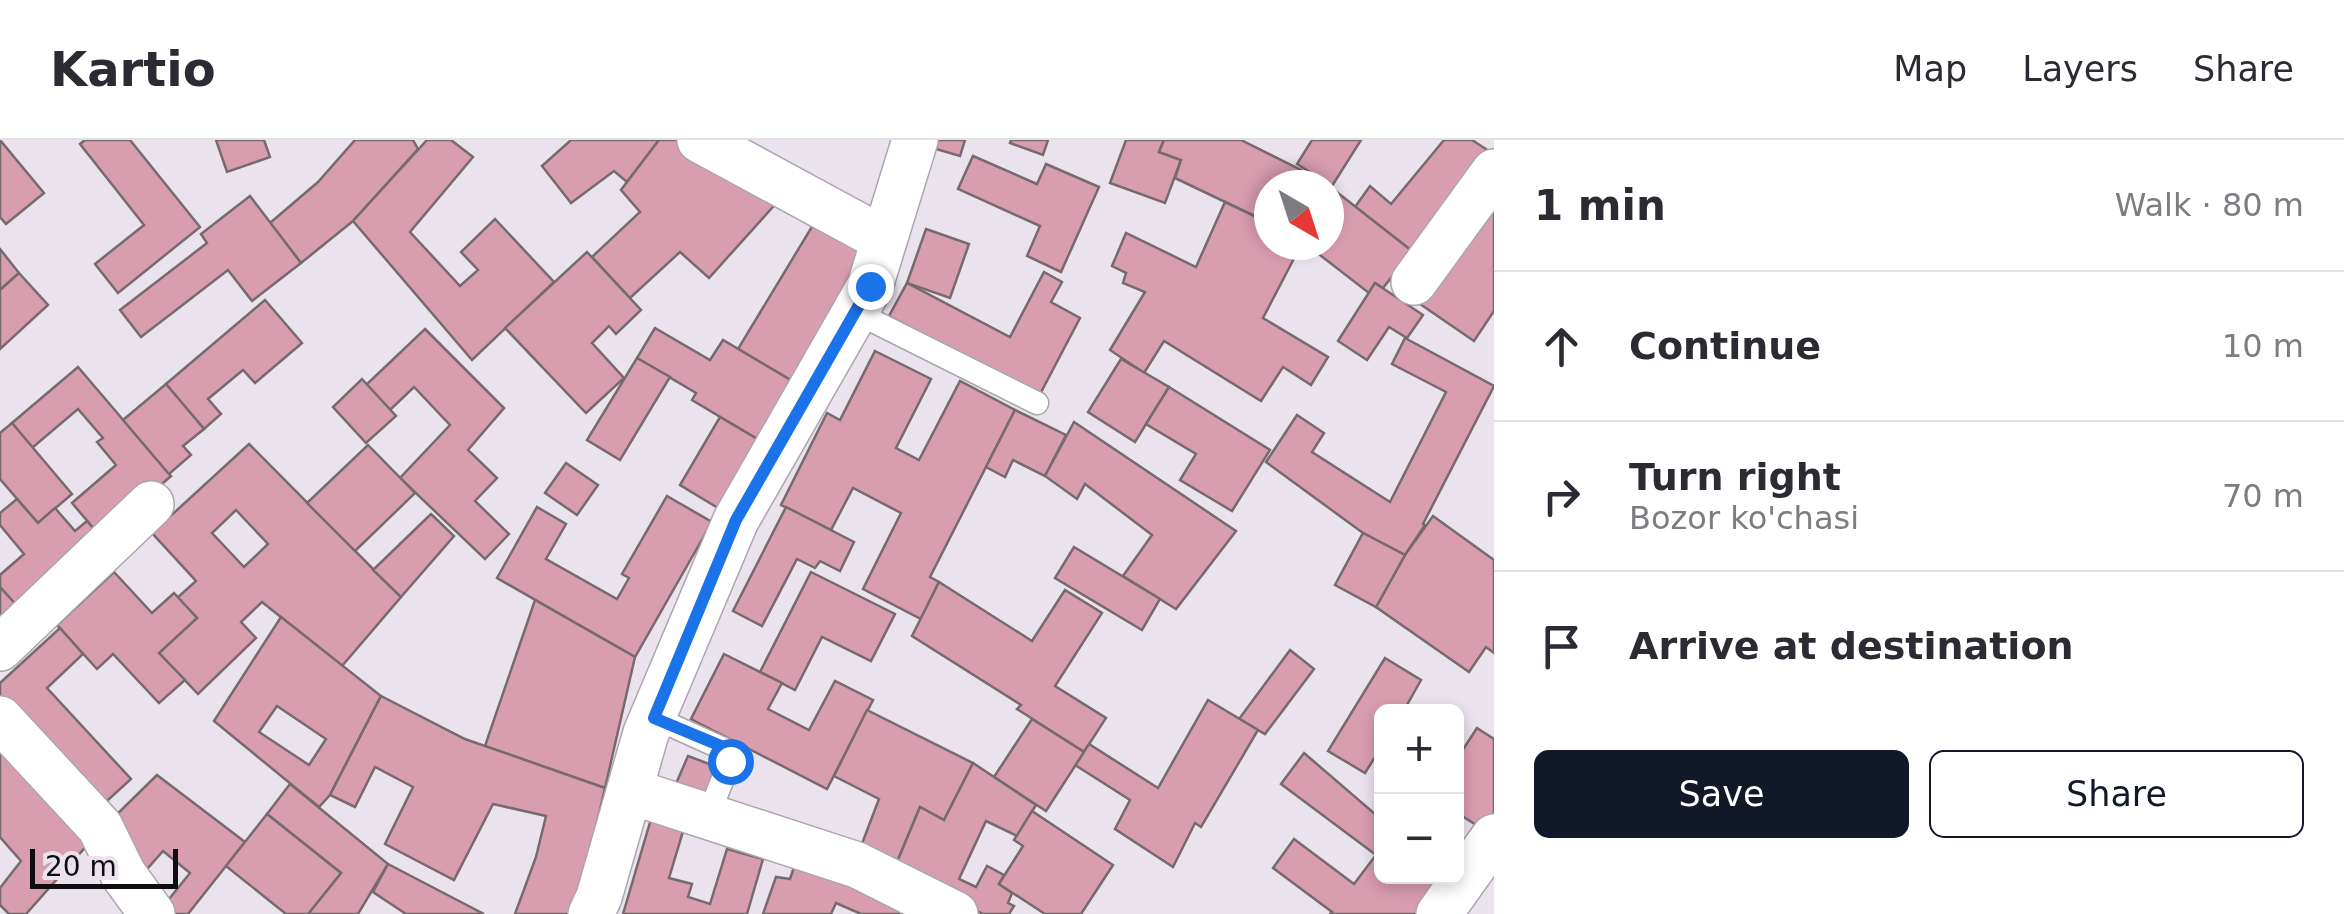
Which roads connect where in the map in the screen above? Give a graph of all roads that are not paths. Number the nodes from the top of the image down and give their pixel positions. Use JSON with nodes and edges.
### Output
{"nodes":[{"id":1,"x":700,"y":140,"type":"edge"},
{"id":2,"x":915,"y":140,"type":"edge"},
{"id":3,"x":1494,"y":172,"type":"edge"},
{"id":4,"x":883,"y":238,"type":"junction"},
{"id":5,"x":1414,"y":282,"type":"dead end"},
{"id":6,"x":855,"y":312,"type":"junction"},
{"id":7,"x":1037,"y":402,"type":"dead end"},
{"id":8,"x":151,"y":504,"type":"dead end"},
{"id":9,"x":0,"y":648,"type":"edge"},
{"id":10,"x":654,"y":718,"type":"junction"},
{"id":11,"x":0,"y":719,"type":"edge"},
{"id":12,"x":630,"y":791,"type":"junction"},
{"id":13,"x":708,"y":816,"type":"junction"},
{"id":14,"x":1494,"y":837,"type":"edge"},
{"id":15,"x":152,"y":914,"type":"edge"},
{"id":16,"x":591,"y":914,"type":"edge"},
{"id":17,"x":956,"y":914,"type":"edge"},
{"id":18,"x":1439,"y":914,"type":"edge"}],
"edges":[{"from":1,"to":4,"type":"street"},
{"from":2,"to":4,"type":"street"},
{"from":3,"to":5,"type":"street"},
{"from":4,"to":6,"type":"street"},
{"from":6,"to":7,"type":"lane"},
{"from":6,"to":10,"type":"street"},
{"from":8,"to":9,"type":"street"},
{"from":10,"to":12,"type":"street"},
{"from":10,"to":13,"type":"lane"},
{"from":11,"to":15,"type":"street"},
{"from":12,"to":13,"type":"street"},
{"from":12,"to":16,"type":"street"},
{"from":13,"to":17,"type":"street"},
{"from":14,"to":18,"type":"street"}]}
